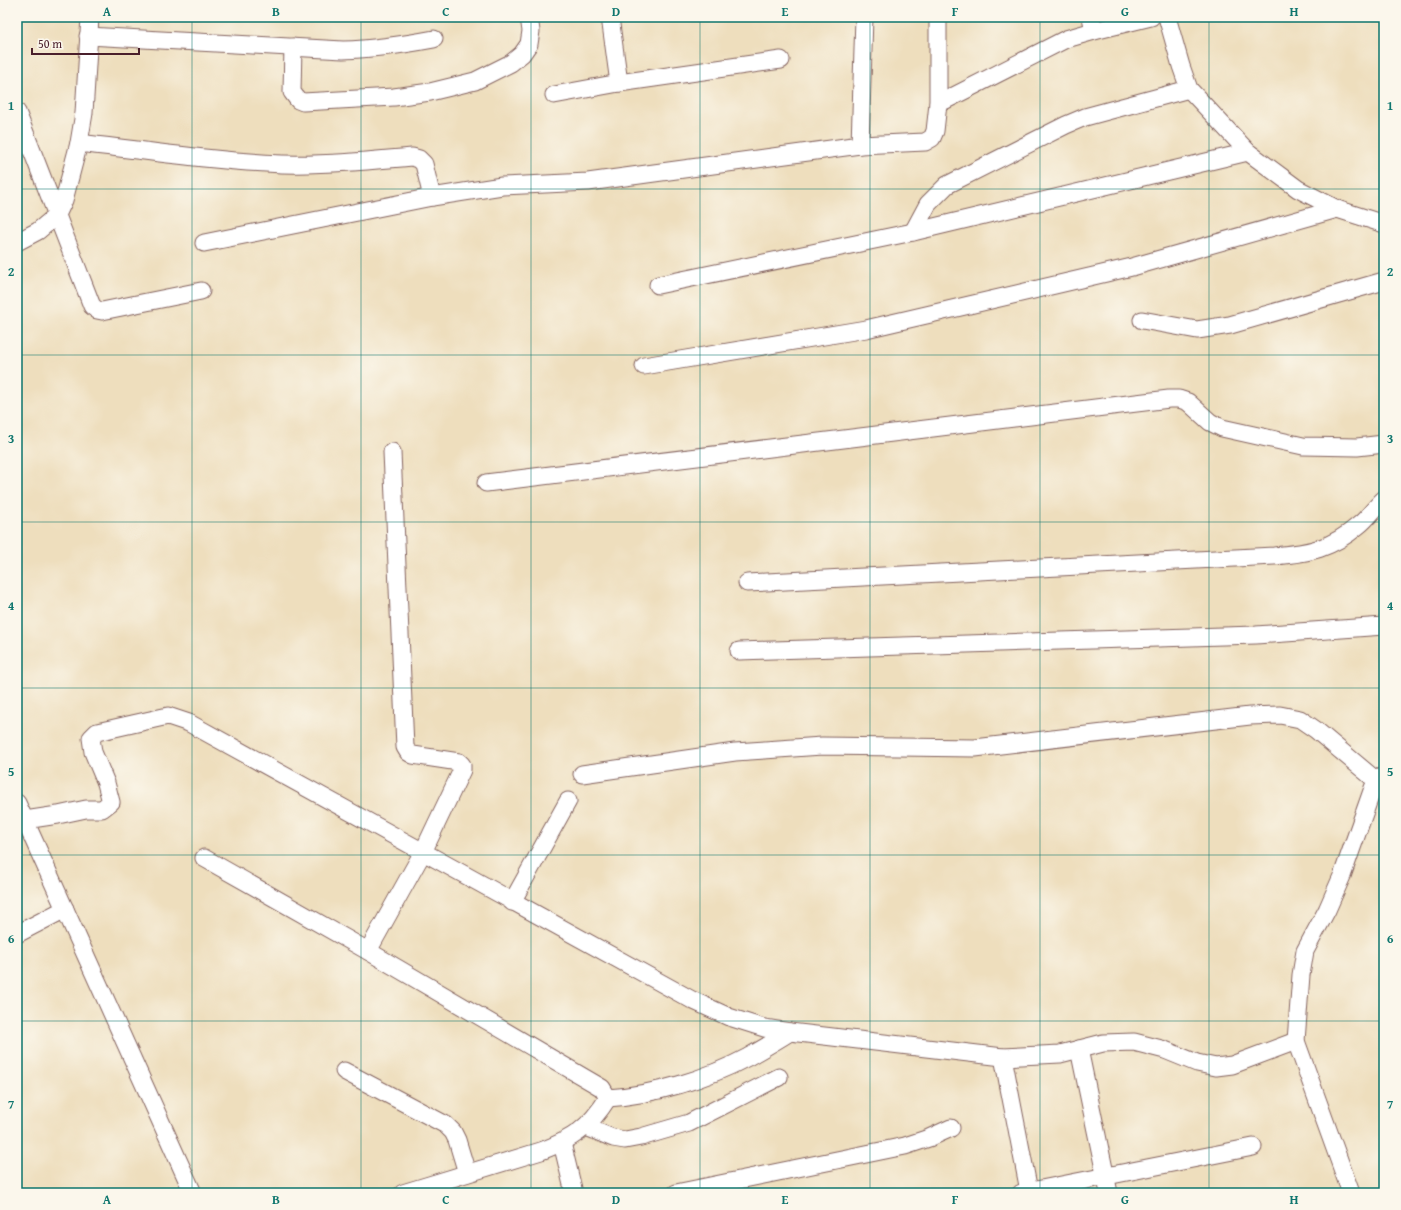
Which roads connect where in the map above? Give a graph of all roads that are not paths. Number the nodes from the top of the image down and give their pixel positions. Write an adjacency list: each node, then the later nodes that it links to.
1 (90, 17): 9 (street)
2 (529, 17): 11 (street)
3 (610, 17): 13 (street)
4 (864, 17): 19 (street)
5 (938, 17): 16 (street)
6 (1151, 17): 8 (street)
7 (1167, 17): 14 (street)
8 (1092, 24): 16 (street)
9 (88, 36): 11 (street); 18 (street)
10 (434, 39): 11 (street)
11 (293, 47)
12 (781, 60): 13 (street)
13 (619, 82): 15 (street)
14 (1189, 89): 20 (street); 25 (street)
15 (554, 95)
16 (938, 104): 19 (street)
17 (17, 112): 23 (street)
18 (79, 143): 21 (street); 23 (street)
19 (860, 145): 21 (street)
20 (1248, 152): 22 (street); 25 (street)
21 (432, 197): 27 (street)
22 (1337, 209): 24 (street); 32 (street)
23 (57, 215): 26 (street); 30 (street)
24 (1384, 224)
25 (913, 232): 29 (street)
26 (17, 242)
27 (204, 243)
28 (1384, 281): 31 (street)
29 (658, 285)
30 (201, 291)
31 (1142, 320)
32 (644, 366)
33 (1384, 444): 35 (street)
34 (392, 452): 45 (street)
35 (486, 483)
36 (1384, 498): 37 (street)
37 (747, 583)
38 (1384, 626): 39 (street)
39 (739, 651)
40 (582, 774): 41 (street)
41 (1381, 778): 52 (street)
42 (568, 801): 47 (street)
43 (17, 803): 44 (street)
44 (24, 820): 45 (street); 48 (street)
45 (423, 852): 47 (street); 50 (street)
46 (204, 858): 50 (street)
47 (512, 902): 51 (street)
48 (65, 909): 49 (street); 65 (street)
49 (17, 934)
50 (368, 951): 57 (street)
51 (790, 1032): 54 (street); 57 (street)
52 (1296, 1041): 53 (street); 70 (street)
53 (1080, 1049): 54 (street); 63 (street)
54 (1003, 1057): 64 (street)
55 (344, 1071): 62 (street)
56 (779, 1077): 58 (street)
57 (608, 1098): 58 (street)
58 (586, 1127): 60 (street)
59 (951, 1128): 68 (street)
60 (562, 1143): 62 (street); 67 (street)
61 (1253, 1147): 63 (street)
62 (466, 1173): 66 (street)
63 (1106, 1176): 64 (street); 69 (street)
64 (1033, 1191)
65 (192, 1193)
66 (403, 1193)
67 (574, 1193)
68 (676, 1193)
69 (1110, 1193)
70 (1351, 1193)

